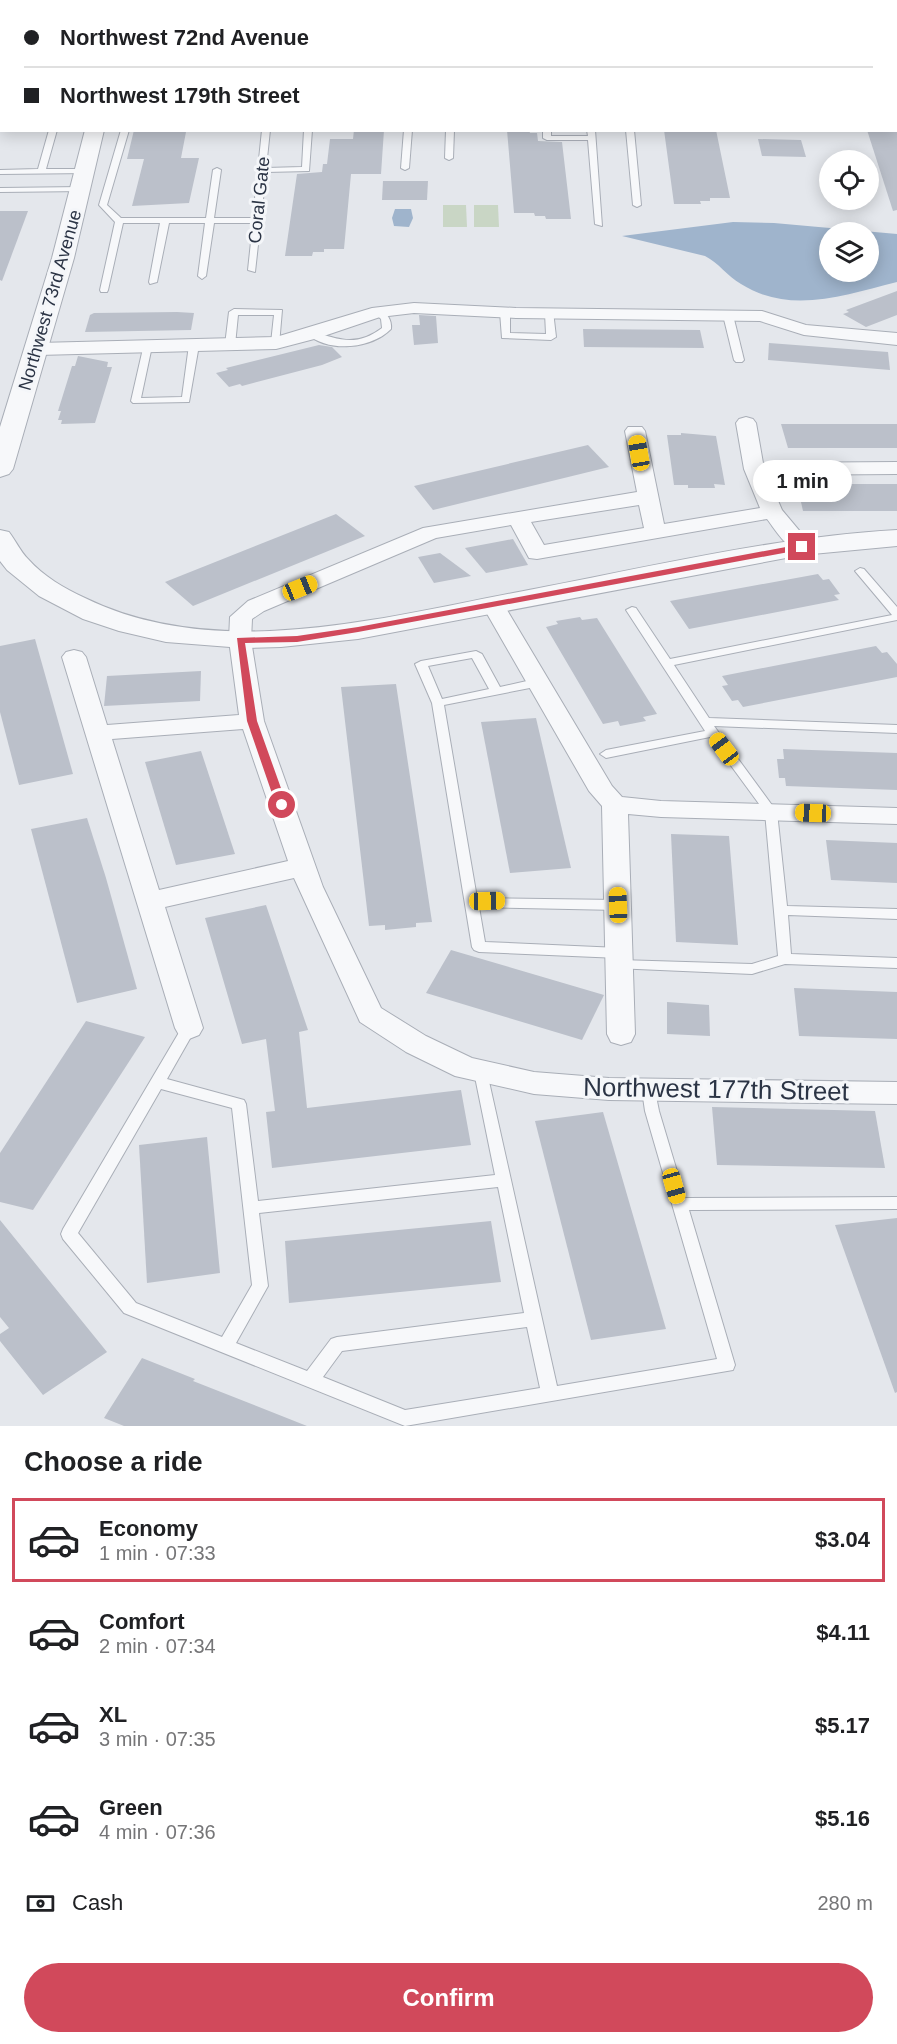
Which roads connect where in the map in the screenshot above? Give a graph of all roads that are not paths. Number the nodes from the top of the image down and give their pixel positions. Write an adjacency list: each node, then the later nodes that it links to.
1 (52, 132): 16 (lane)
2 (95, 132): 17 (street, Northwest 73rd Avenue)
3 (124, 132): 22 (lane)
4 (266, 132): 14 (lane, Coral Gate)
5 (308, 132): 14 (lane)
6 (408, 132): 12 (lane)
7 (450, 132): 11 (lane)
8 (547, 132): 10 (lane)
9 (630, 132): 19 (lane)
10 (591, 134): 24 (lane)
11 (449, 158)
12 (405, 168)
13 (217, 170): 20 (lane)
14 (262, 170): 21 (lane, Coral Gate)
15 (0, 172): 16 (lane)
16 (41, 172): 17 (lane)
17 (84, 180): 18 (lane); 35 (street, Northwest 73rd Avenue)
18 (0, 190)
19 (637, 205)
20 (210, 220): 21 (lane); 23 (lane); 26 (lane)
21 (257, 220): 25 (lane, Coral Gate)
22 (119, 221): 23 (lane); 28 (lane)
23 (165, 221): 27 (lane)
24 (599, 224)
25 (252, 270)
26 (202, 276)
27 (153, 282)
28 (104, 290)
29 (728, 315): 30 (street); 31 (street); 36 (lane)
30 (897, 339)
31 (276, 343): 33 (street); 33 (lane)
32 (194, 345): 33 (street); 34 (street); 34 (lane)
33 (230, 345)
34 (147, 346): 35 (street)
35 (38, 349): 40 (street, Northwest 73rd Avenue)
36 (738, 360)
37 (746, 423): 41 (street)
38 (635, 431): 42 (street)
39 (897, 468): 41 (street)
40 (0, 469)
41 (754, 469): 43 (street)
42 (646, 497): 44 (street); 45 (street)
43 (772, 512): 45 (street); 48 (street)
44 (518, 518): 45 (street); 53 (street)
45 (655, 532)
46 (0, 538): 53 (street)
47 (897, 538): 48 (street)
48 (802, 547): 50 (street)
49 (860, 571): 52 (lane)
50 (493, 605): 53 (street); 56 (street)
51 (632, 610): 55 (lane)
52 (897, 616): 55 (lane)
53 (240, 640): 59 (street, Northwest 177th Street)
54 (74, 657): 62 (street)
55 (666, 663): 60 (lane)
56 (540, 682): 57 (lane); 64 (street)
57 (496, 691): 58 (lane); 58 (lane)
58 (438, 703): 69 (lane)
59 (252, 721): 62 (street); 67 (street, Northwest 177th Street)
60 (709, 728): 61 (lane); 63 (lane); 65 (lane)
61 (897, 729)
62 (97, 733): 68 (street)
63 (606, 754)
64 (615, 804): 65 (street); 70 (street)
65 (771, 812): 66 (street); 71 (lane)
66 (897, 816)
67 (303, 867): 68 (street); 78 (street, Northwest 177th Street)
68 (149, 901): 76 (street)
69 (471, 902): 70 (lane); 74 (lane)
70 (618, 905): 74 (street)
71 (780, 910): 72 (lane); 73 (lane)
72 (897, 914)
73 (785, 958): 74 (lane); 75 (lane)
74 (619, 959): 77 (street)
75 (897, 963)
76 (189, 1028): 79 (lane)
77 (621, 1034)
78 (482, 1072): 80 (street, Northwest 177th Street); 82 (lane)
79 (157, 1082): 85 (lane); 87 (lane)
80 (649, 1090): 81 (street, Northwest 177th Street); 84 (lane)
81 (897, 1093)
82 (504, 1180): 85 (lane); 86 (lane)
83 (897, 1203): 84 (lane)
84 (680, 1204): 89 (lane)
85 (251, 1208): 87 (lane)
86 (534, 1319): 88 (lane); 89 (lane)
87 (226, 1346): 88 (lane)
88 (311, 1380): 89 (lane)
89 (550, 1394)

